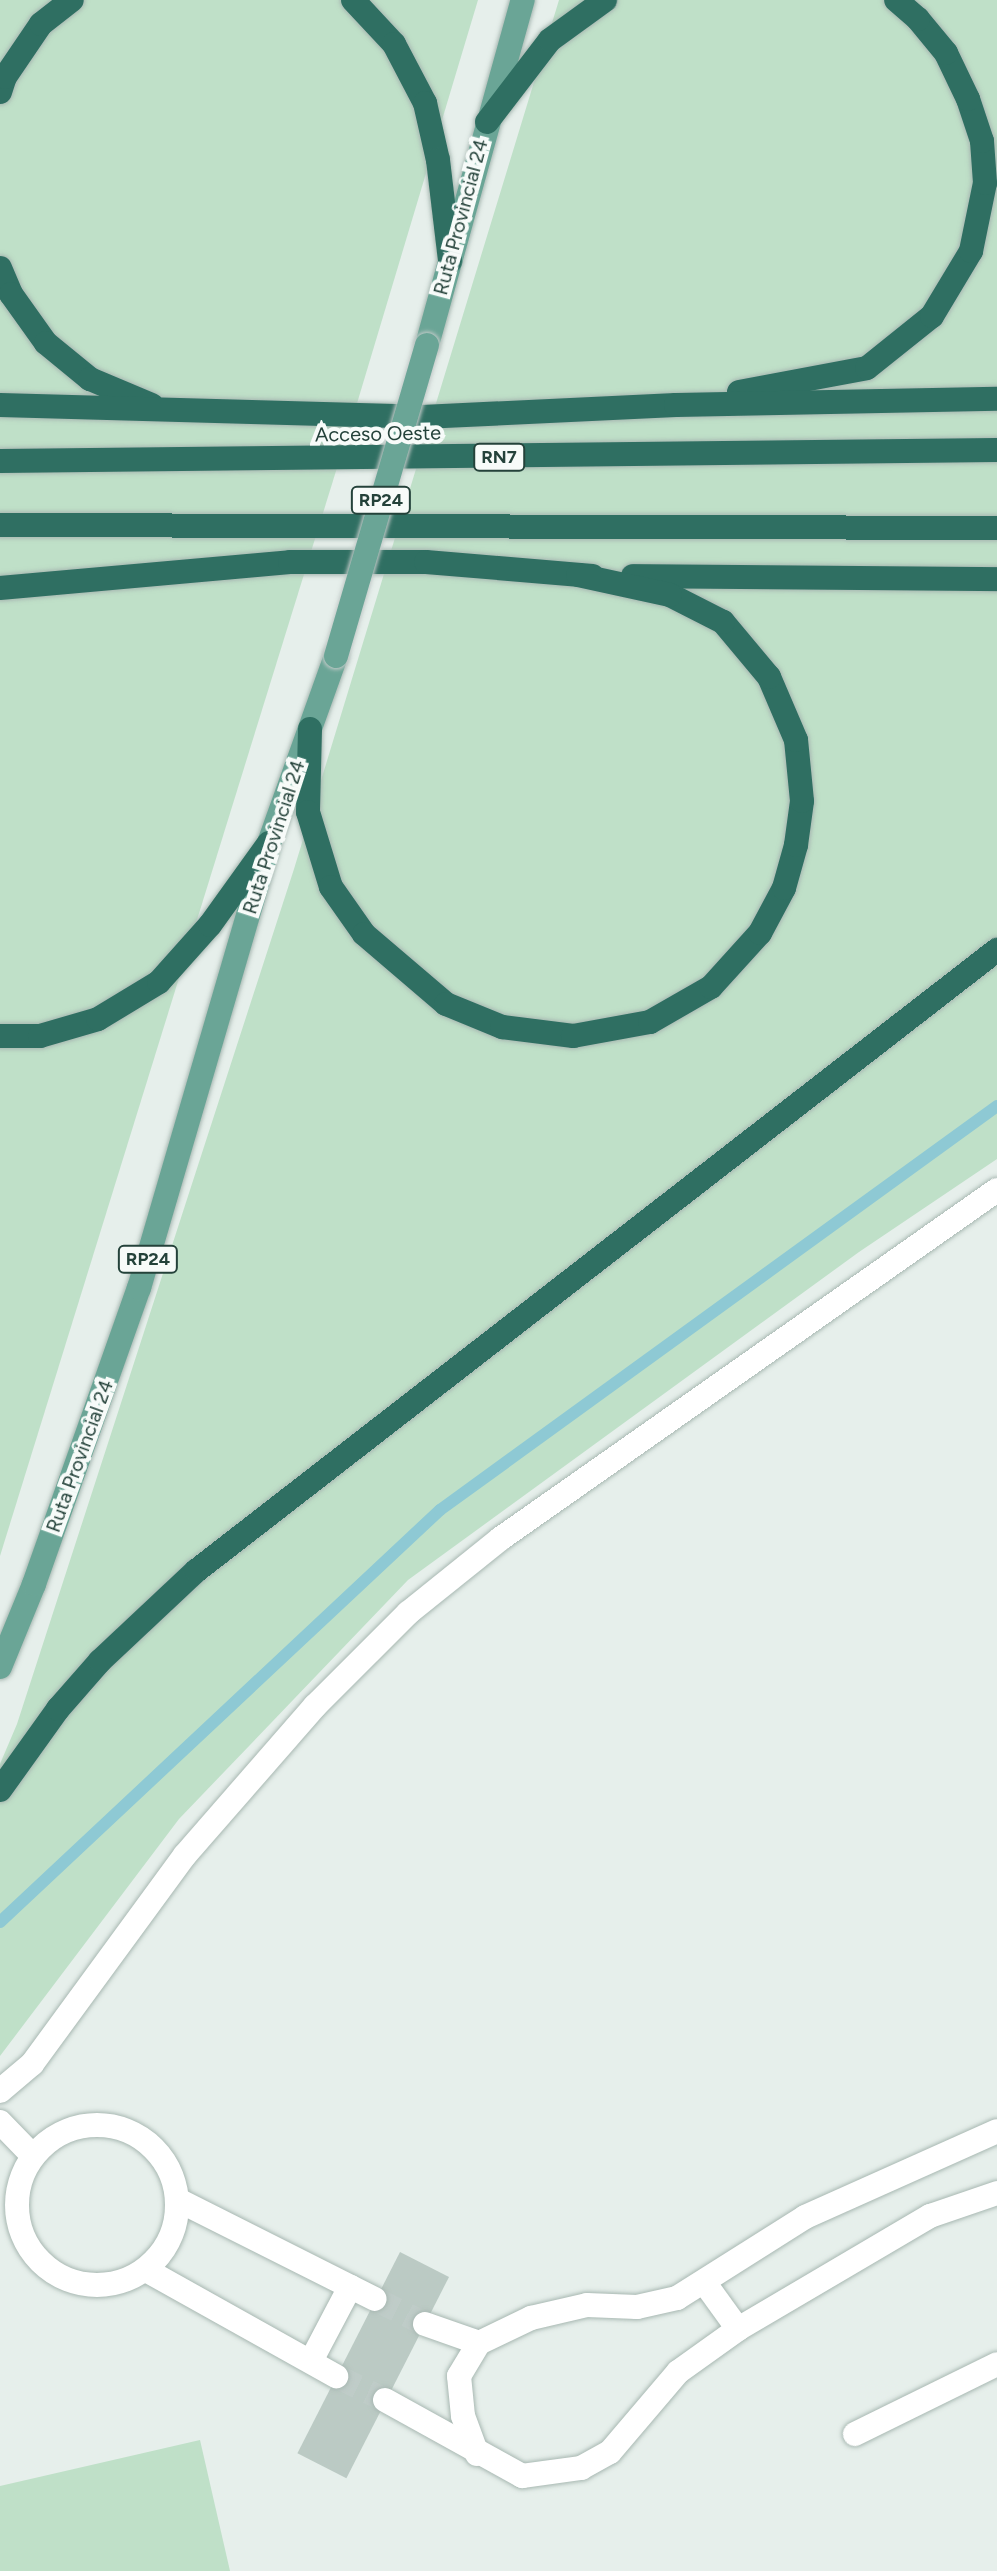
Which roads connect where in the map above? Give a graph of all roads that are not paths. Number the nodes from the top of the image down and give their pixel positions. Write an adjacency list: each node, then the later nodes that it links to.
1 (72, 0): 6 (highway)
2 (353, 0): 8 (highway)
3 (523, 0): 7 (main road, Ruta Provincial 24 / RP24)
4 (605, 0): 7 (highway)
5 (896, 0): 12 (highway)
6 (0, 92)
7 (487, 122): 8 (main road, Ruta Provincial 24 / RP24)
8 (450, 261): 21 (main road, Ruta Provincial 24 / RP24, bridge)
9 (0, 268): 13 (highway)
10 (997, 399): 12 (highway)
11 (0, 405): 13 (highway)
12 (676, 405): 13 (highway)
13 (169, 411)
14 (997, 450): 15 (highway, Acceso Oeste / RN7)
15 (0, 461)
16 (0, 525): 17 (highway)
17 (997, 528)
18 (578, 575): 19 (highway); 20 (highway); 21 (highway)
19 (997, 579)
20 (0, 588)
21 (310, 729): 22 (main road, Ruta Provincial 24 / RP24)
22 (269, 843): 24 (highway); 26 (main road, Ruta Provincial 24 / RP24)
23 (997, 950): 27 (highway)
24 (0, 1036)
25 (997, 1190): 28 (street)
26 (0, 1667)
27 (0, 1790)
28 (0, 2091)
29 (0, 2122): 31 (street)
30 (997, 2131): 35 (street)
31 (33, 2156): 33 (street); 34 (street)
32 (997, 2193): 39 (street)
33 (178, 2200): 34 (street); 36 (street)
34 (146, 2270): 41 (street)
35 (704, 2282): 39 (street); 40 (street)
36 (350, 2287): 37 (street); 41 (street)
37 (375, 2299)
38 (425, 2324): 40 (street)
39 (738, 2329): 46 (street)
40 (479, 2343): 46 (street)
41 (311, 2361): 43 (street)
42 (997, 2364): 45 (street)
43 (336, 2376)
44 (385, 2400): 46 (street)
45 (855, 2434)
46 (477, 2454)

